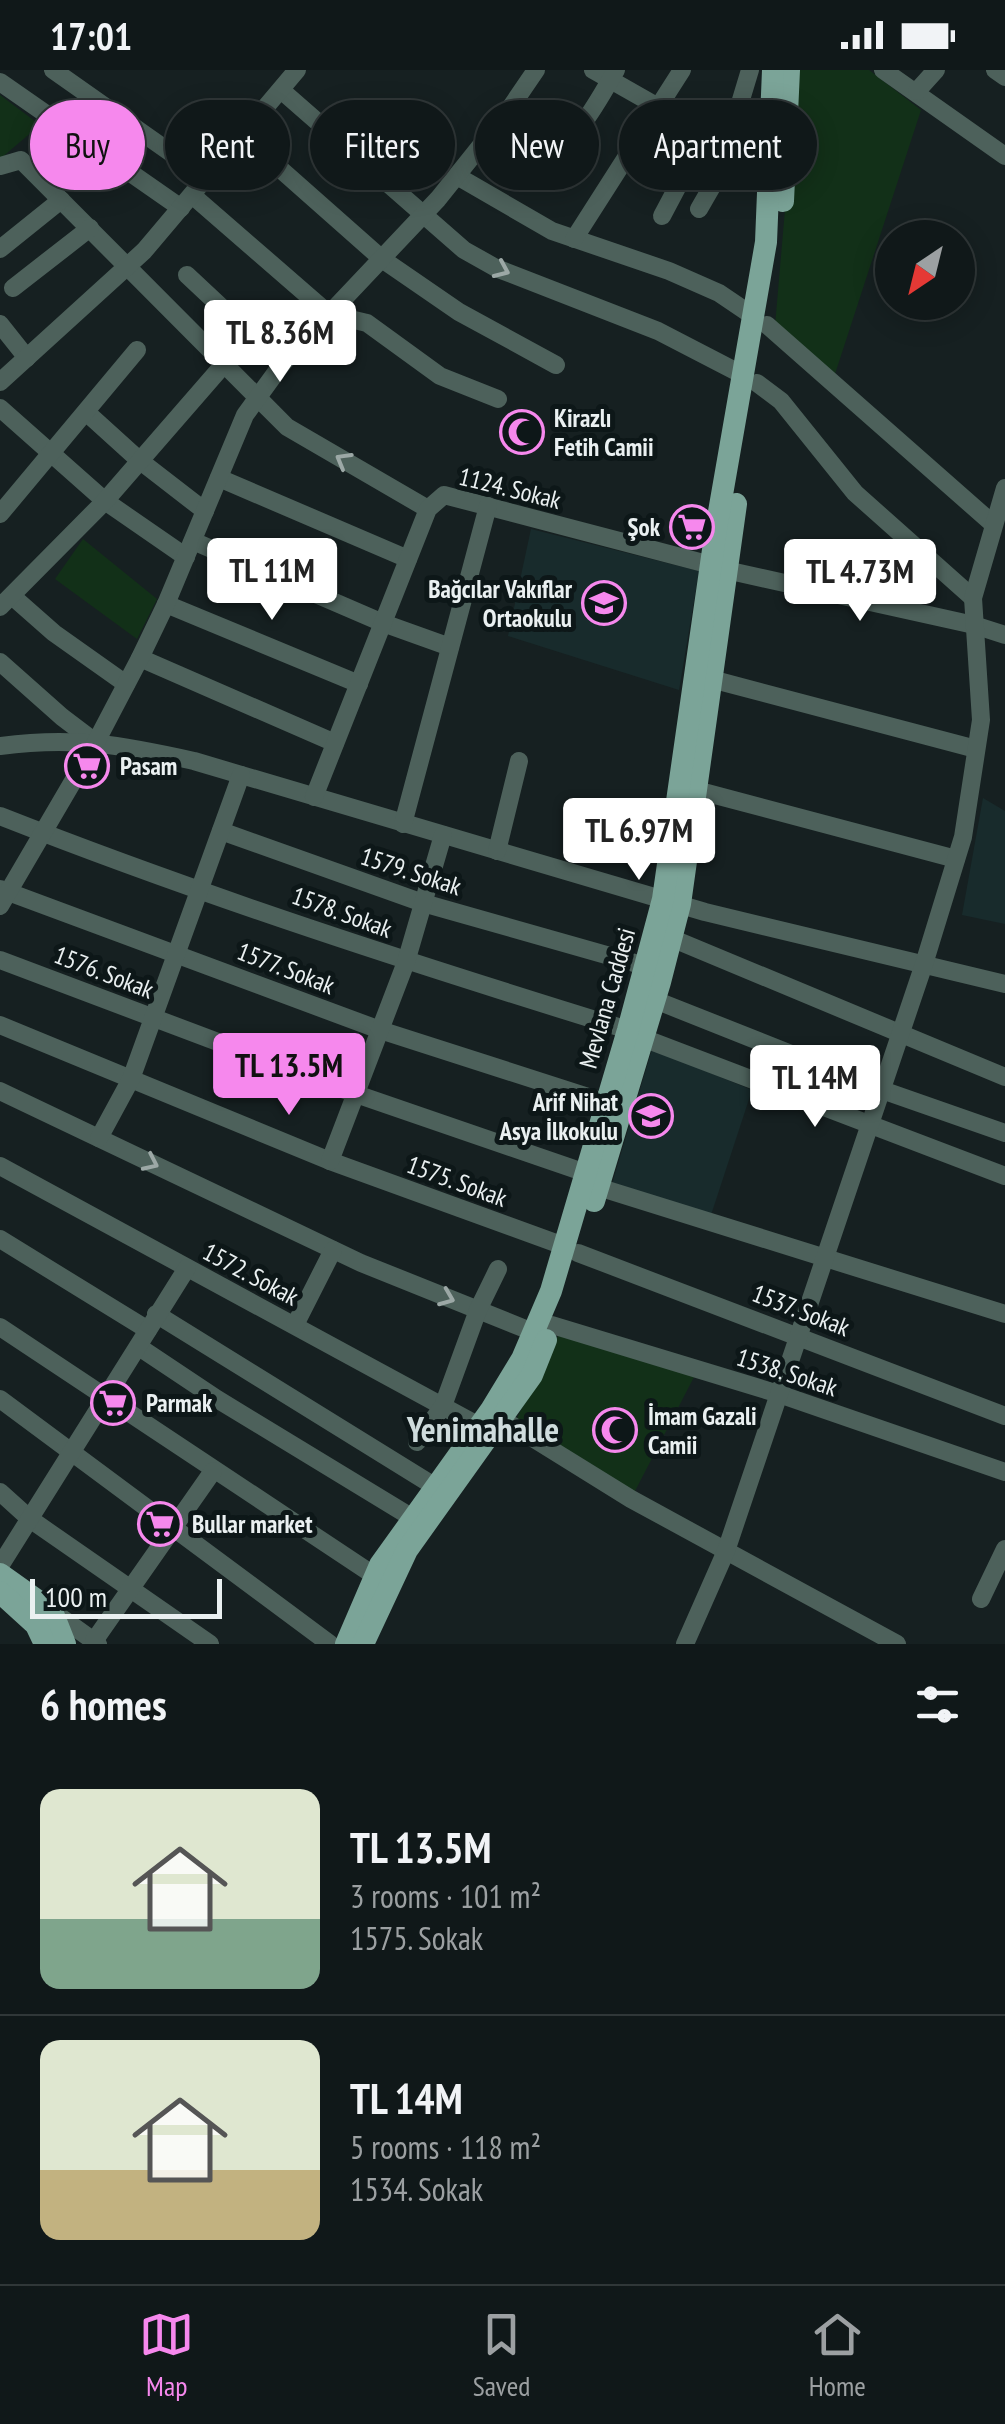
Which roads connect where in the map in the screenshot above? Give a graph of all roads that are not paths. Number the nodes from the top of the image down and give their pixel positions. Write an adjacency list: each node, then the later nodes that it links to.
1 (54, 70): 23 (street)
2 (297, 70): 15 (street)
3 (536, 70): 18 (street)
4 (593, 70): 12 (street)
5 (682, 70): 21 (street)
6 (750, 70): 22 (street)
7 (772, 70): 46 (main road, Mevlana Caddesi)
8 (789, 70): 46 (main road, Mevlana Caddesi)
9 (883, 70): 16 (street)
10 (936, 70): 16 (street)
11 (995, 70): 13 (street)
12 (613, 75): 19 (street); 20 (street)
13 (1005, 77)
14 (0, 82): 34 (street)
15 (281, 90): 17 (street); 36 (street)
16 (917, 92): 25 (street)
17 (273, 100)
18 (514, 100)
19 (595, 100)
20 (649, 100)
21 (665, 100)
22 (741, 100)
23 (165, 149)
24 (475, 153): 28 (street)
25 (1005, 156)
26 (0, 166): 33 (street)
27 (619, 170): 39 (street)
28 (457, 176): 36 (street); 39 (street)
29 (290, 178): 41 (street)
30 (196, 190): 34 (street)
31 (676, 190): 37 (street)
32 (710, 190): 35 (street)
33 (62, 200): 38 (street); 40 (street)
34 (186, 202): 42 (street); 45 (street)
35 (699, 209)
36 (423, 215): 41 (street); 53 (street, one-way to 53)
37 (662, 216)
38 (90, 228): 42 (street); 44 (street)
39 (574, 239): 46 (street)
40 (0, 249)
41 (382, 259): 45 (street); 52 (street)
42 (129, 266): 49 (street); 50 (street)
43 (187, 275): 51 (street)
44 (13, 288)
45 (330, 314): 51 (street); 56 (street)
46 (760, 321): 53 (main road, Mevlana Caddesi); 68 (street)
47 (0, 324): 49 (street)
48 (137, 350): 58 (street)
49 (27, 358): 54 (street)
50 (225, 363): 55 (street); 60 (street)
51 (282, 364): 55 (street)
52 (556, 366)
53 (750, 379): 71 (main road, Mevlana Caddesi); 72 (street)
54 (0, 382)
55 (258, 396): 61 (street); 66 (street, one-way to 55)
56 (498, 399)
57 (0, 408): 59 (street)
58 (86, 412): 59 (street); 60 (street)
59 (53, 452): 63 (street); 65 (street)
60 (139, 460): 63 (street); 67 (street)
61 (219, 478): 67 (street); 70 (street)
62 (1005, 488): 68 (street)
63 (105, 501): 69 (street); 73 (street)
64 (488, 506): 66 (street, 1124. Sokak); 71 (street, 1124. Sokak); 78 (street)
65 (2, 508)
66 (428, 509): 70 (street, 1124. Sokak)
67 (206, 511): 69 (street)
68 (993, 524): 72 (street)
69 (189, 549): 74 (street); 75 (street)
70 (408, 559): 75 (street, 1124. Sokak)
71 (718, 568): 76 (street, 1124. Sokak); 81 (main road, Mevlana Caddesi); 101 (main road, Mevlana Caddesi)
72 (972, 598): 76 (street)
73 (6, 602): 82 (street)
74 (166, 604): 79 (street); 83 (street)
75 (383, 623): 78 (street); 83 (street, 1124. Sokak)
76 (974, 625): 77 (street, 1124. Sokak); 87 (street)
77 (1005, 635)
78 (450, 647): 93 (street)
79 (140, 658): 82 (street); 85 (street)
80 (0, 662): 84 (street)
81 (711, 679): 87 (street); 90 (main road, Mevlana Caddesi)
82 (126, 684): 84 (street)
83 (358, 684): 85 (street, 1124. Sokak)
84 (96, 742): 86 (street); 89 (street); 95 (street)
85 (335, 743): 91 (street, 1124. Sokak)
86 (1, 745)
87 (976, 749): 98 (street)
88 (518, 761): 97 (street)
89 (241, 775): 91 (street); 94 (street)
90 (696, 790): 98 (street); 101 (main road, Mevlana Caddesi)
91 (314, 797): 93 (street)
92 (0, 816): 95 (street, 1578. Sokak)
93 (402, 824): 96 (street)
94 (221, 831): 99 (street); 102 (street, 1579. Sokak)
95 (43, 833): 99 (street, 1578. Sokak); 100 (street)
96 (444, 835): 97 (street); 102 (street)
97 (498, 851): 101 (street)
98 (956, 858): 107 (street)
99 (200, 888): 104 (street); 106 (street, 1578. Sokak)
100 (3, 895): 104 (street, 1577. Sokak)
101 (671, 902): 103 (main road, Mevlana Caddesi); 107 (street); 108 (main road, Mevlana Caddesi)
102 (424, 903): 106 (street); 108 (street, 1579. Sokak)
103 (672, 938): 110 (main road, Mevlana Caddesi); 114 (street)
104 (176, 954): 111 (street); 113 (street, 1577. Sokak)
105 (0, 960): 111 (street, 1576. Sokak)
106 (406, 962): 113 (street); 115 (street, 1578. Sokak)
107 (924, 964): 109 (street); 114 (street)
108 (645, 966): 115 (main road, Mevlana Caddesi)
109 (1005, 984)
110 (655, 1000): 115 (main road, Mevlana Caddesi); 118 (street)
111 (153, 1018): 117 (street); 120 (street, 1576. Sokak)
112 (0, 1026): 117 (street, 1575. Sokak)
113 (380, 1030): 120 (street); 121 (street, 1577. Sokak)
114 (901, 1033): 116 (street); 118 (street)
115 (636, 1034): 121 (main road, Mevlana Caddesi); 122 (street, 1578. Sokak); 128 (main road, Mevlana Caddesi)
116 (1005, 1077)
117 (130, 1079): 124 (street); 125 (street, 1575. Sokak)
118 (882, 1090): 122 (street); 123 (street)
119 (0, 1091): 124 (street, 1538. Sokak)
120 (356, 1094): 125 (street); 128 (street, 1576. Sokak)
121 (606, 1103): 128 (main road, Mevlana Caddesi)
122 (870, 1126): 127 (street, 1578. Sokak); 132 (street)
123 (1005, 1133)
124 (99, 1138): 131 (street, 1538. Sokak, one-way to 131)
125 (330, 1161): 130 (street, 1575. Sokak)
126 (0, 1166): 133 (street, 1572. Sokak)
127 (1005, 1176)
128 (592, 1180): 130 (main road, Mevlana Caddesi); 132 (street, 1576. Sokak)
129 (0, 1239): 137 (street)
130 (571, 1249): 140 (main road, Mevlana Caddesi); 141 (street, 1537. Sokak)
131 (333, 1250): 135 (street, 1538. Sokak, one-way to 135); 138 (street)
132 (825, 1257): 136 (street, 1576. Sokak); 141 (street)
133 (186, 1268): 137 (street); 138 (street, 1572. Sokak)
134 (498, 1269): 135 (street)
135 (478, 1310): 140 (street, 1538. Sokak); 146 (street)
136 (1005, 1314)
137 (152, 1322): 142 (street); 154 (street)
138 (294, 1325): 146 (street, 1572. Sokak)
139 (0, 1327): 144 (street)
140 (543, 1328): 143 (street, 1538. Sokak); 148 (main road, Mevlana Caddesi); 149 (main road, Mevlana Caddesi)
141 (799, 1336): 143 (street); 147 (street, 1537. Sokak)
142 (139, 1348): 144 (street); 156 (street)
143 (779, 1394): 152 (street, 1538. Sokak); 160 (street)
144 (105, 1398): 151 (street); 153 (street)
145 (0, 1400): 151 (street)
146 (443, 1406): 149 (street, 1572. Sokak); 150 (street)
147 (1005, 1416)
148 (502, 1419): 160 (street); 174 (main road, Mevlana Caddesi)
149 (478, 1426): 154 (main road, Mevlana Caddesi)
150 (416, 1442)
151 (72, 1454): 157 (street); 158 (street)
152 (1004, 1468)
153 (213, 1471): 158 (street); 163 (street)
154 (434, 1486): 156 (main road, Mevlana Caddesi)
155 (0, 1492): 157 (street)
156 (411, 1517): 163 (main road, Mevlana Caddesi)
157 (30, 1519): 161 (street); 164 (street)
158 (172, 1530): 164 (street); 172 (street)
159 (1005, 1550): 166 (street)
160 (726, 1551): 175 (street); 176 (street)
161 (0, 1566)
162 (0, 1574): 167 (main road)
163 (375, 1576): 173 (main road, Mevlana Caddesi)
164 (132, 1587): 168 (street); 171 (street)
165 (0, 1592): 169 (main road)
166 (981, 1599)
167 (52, 1611): 168 (street); 170 (main road)
168 (96, 1642)
169 (45, 1644)
170 (65, 1644)
171 (210, 1644)
172 (330, 1644)
173 (346, 1644)
174 (363, 1644)
175 (685, 1644)
176 (897, 1644)

